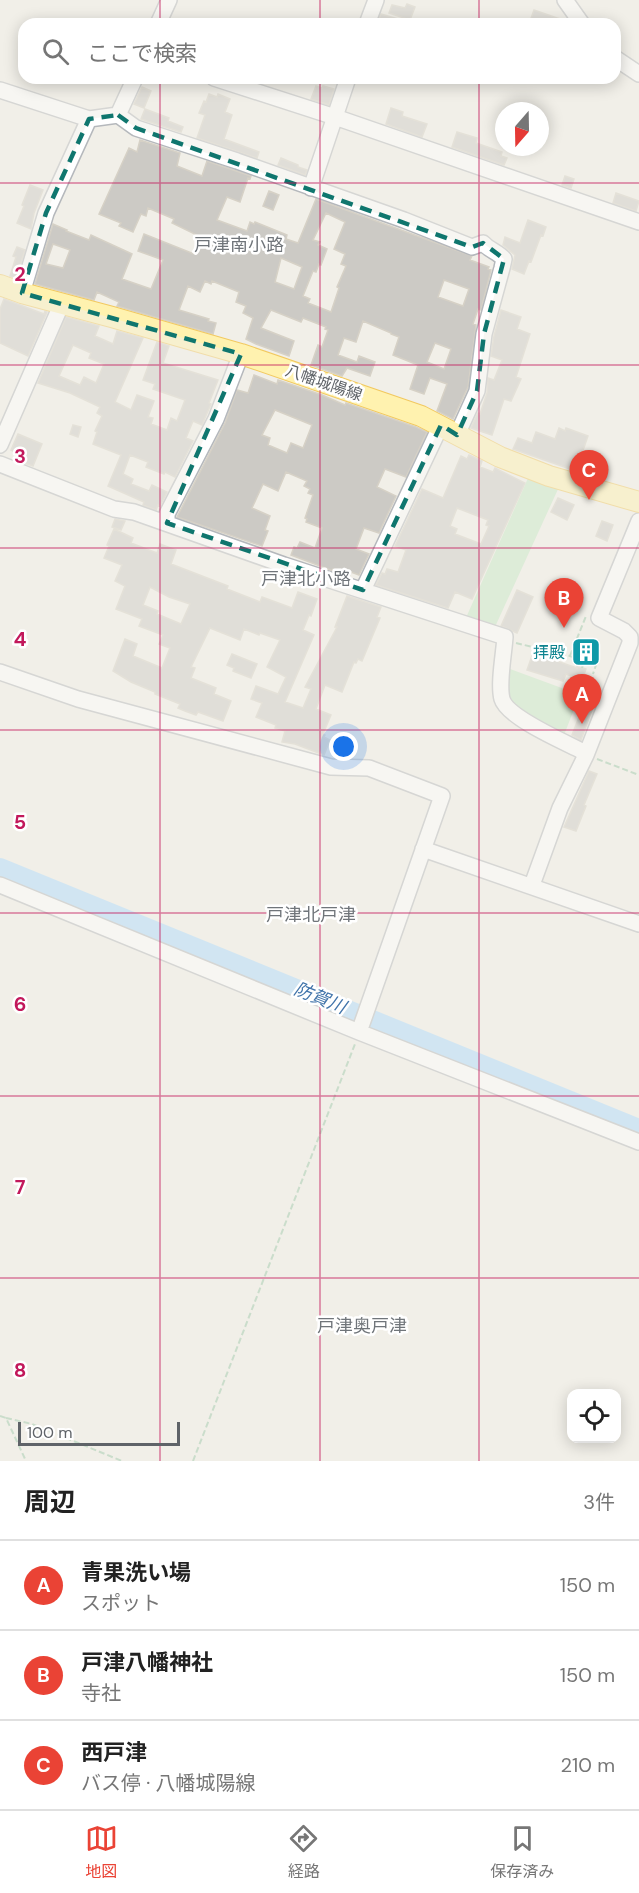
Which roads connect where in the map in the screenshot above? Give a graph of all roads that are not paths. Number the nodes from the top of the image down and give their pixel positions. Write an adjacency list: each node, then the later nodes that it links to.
1 (170, 0): 4 (street)
2 (376, 0): 5 (street)
3 (565, 0): 6 (street)
4 (161, 18)
5 (369, 18)
6 (578, 18)
7 (621, 62): 8 (street)
8 (639, 74)
9 (132, 84): 13 (street)
10 (233, 84): 14 (street)
11 (346, 84): 14 (street)
12 (0, 90): 15 (street)
13 (118, 115): 15 (street); 16 (street)
14 (335, 117): 16 (street); 17 (street)
15 (89, 119): 19 (street)
16 (311, 188): 22 (street)
17 (639, 222)
18 (0, 285): 19 (main road, 八幡城陽線)
19 (22, 293): 20 (main road, 八幡城陽線)
20 (62, 303): 21 (main road, 八幡城陽線); 23 (street)
21 (241, 354): 22 (main road, 八幡城陽線); 27 (street)
22 (449, 430): 25 (main road, 八幡城陽線); 28 (street)
23 (0, 445)
24 (0, 464): 27 (street)
25 (639, 502)
26 (639, 521): 30 (street)
27 (167, 523): 28 (street)
28 (363, 590): 30 (street)
29 (0, 672): 31 (street)
30 (586, 755): 33 (street)
31 (423, 849): 33 (street); 35 (street)
32 (0, 885): 35 (street)
33 (532, 885): 34 (street)
34 (639, 924)
35 (359, 1032): 36 (street)
36 (639, 1142)

